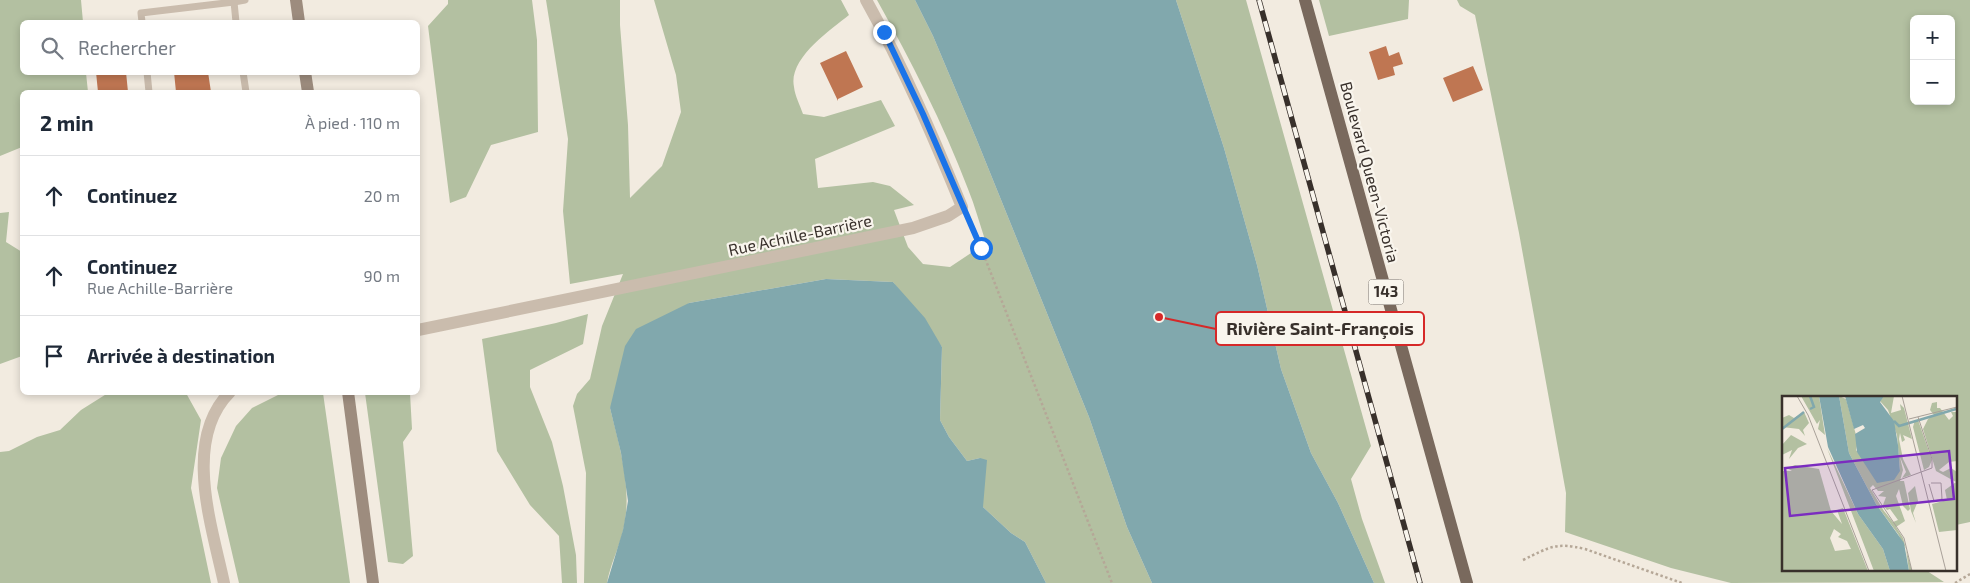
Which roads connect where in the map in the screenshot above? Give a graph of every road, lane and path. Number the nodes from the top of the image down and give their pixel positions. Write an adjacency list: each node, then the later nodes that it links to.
1 (246, 0): 5 (lane)
2 (296, 0): 8 (street)
3 (866, 0): 15 (street)
4 (1305, 0): 24 (main road, Boulevard Queen-Victoria / 143)
5 (234, 2): 6 (lane); 7 (lane)
6 (142, 20)
7 (236, 20)
8 (299, 20)
9 (147, 75): 12 (lane)
10 (243, 75): 13 (lane)
11 (305, 75): 14 (street)
12 (149, 90)
13 (246, 90)
14 (308, 90)
15 (962, 207): 16 (street, Rue Achille-Barrière); 23 (path)
16 (420, 330)
17 (228, 395): 21 (street)
18 (348, 395): 22 (street)
19 (1523, 560): 25 (path)
20 (1970, 574): 26 (path)
21 (224, 583)
22 (373, 583)
23 (1112, 583)
24 (1467, 583)
25 (1682, 583)
26 (1955, 583)

